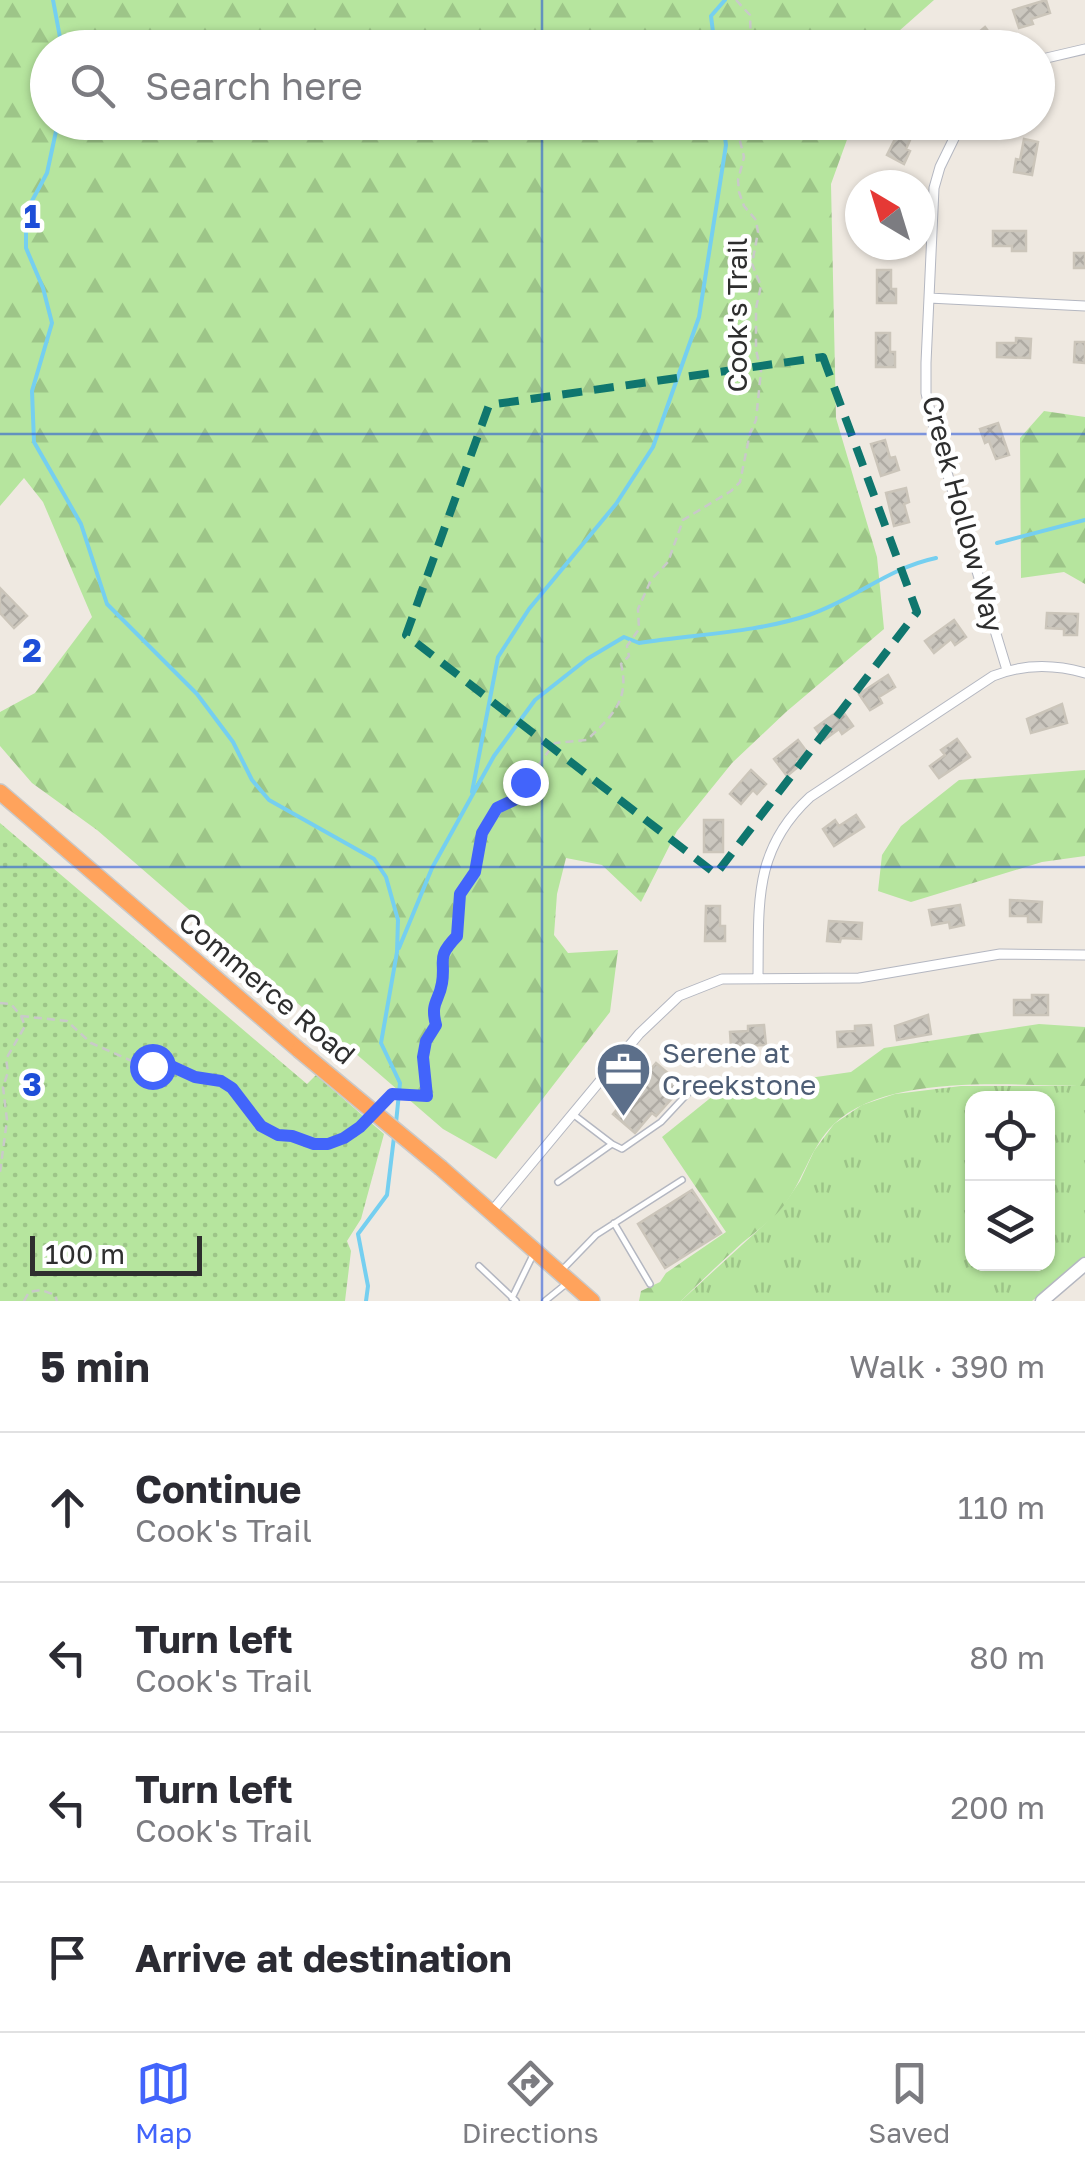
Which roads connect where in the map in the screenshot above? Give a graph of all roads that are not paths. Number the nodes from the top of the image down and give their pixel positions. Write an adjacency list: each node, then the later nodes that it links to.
1 (1085, 49): 2 (street)
2 (1055, 56)
3 (953, 140): 4 (street, Creek Hollow Way)
4 (929, 298): 5 (street); 6 (street, Creek Hollow Way)
5 (1085, 306)
6 (1006, 670): 7 (street); 10 (street)
7 (1085, 673)
8 (0, 792): 16 (highway, Commerce Road, bridge)
9 (1085, 955): 10 (street)
10 (758, 976): 12 (street)
11 (689, 1092): 13 (lane)
12 (572, 1113): 13 (lane); 16 (street)
13 (612, 1144): 15 (lane)
14 (682, 1180): 17 (lane)
15 (558, 1182)
16 (492, 1211): 18 (highway, Commerce Road)
17 (614, 1223): 21 (lane); 22 (lane)
18 (536, 1249): 21 (highway, Commerce Road); 23 (lane)
19 (1085, 1264): 26 (street)
20 (480, 1266): 23 (lane)
21 (566, 1276): 24 (lane); 25 (highway, Commerce Road)
22 (650, 1284)
23 (514, 1299)
24 (545, 1301)
25 (592, 1301)
26 (1042, 1301)

